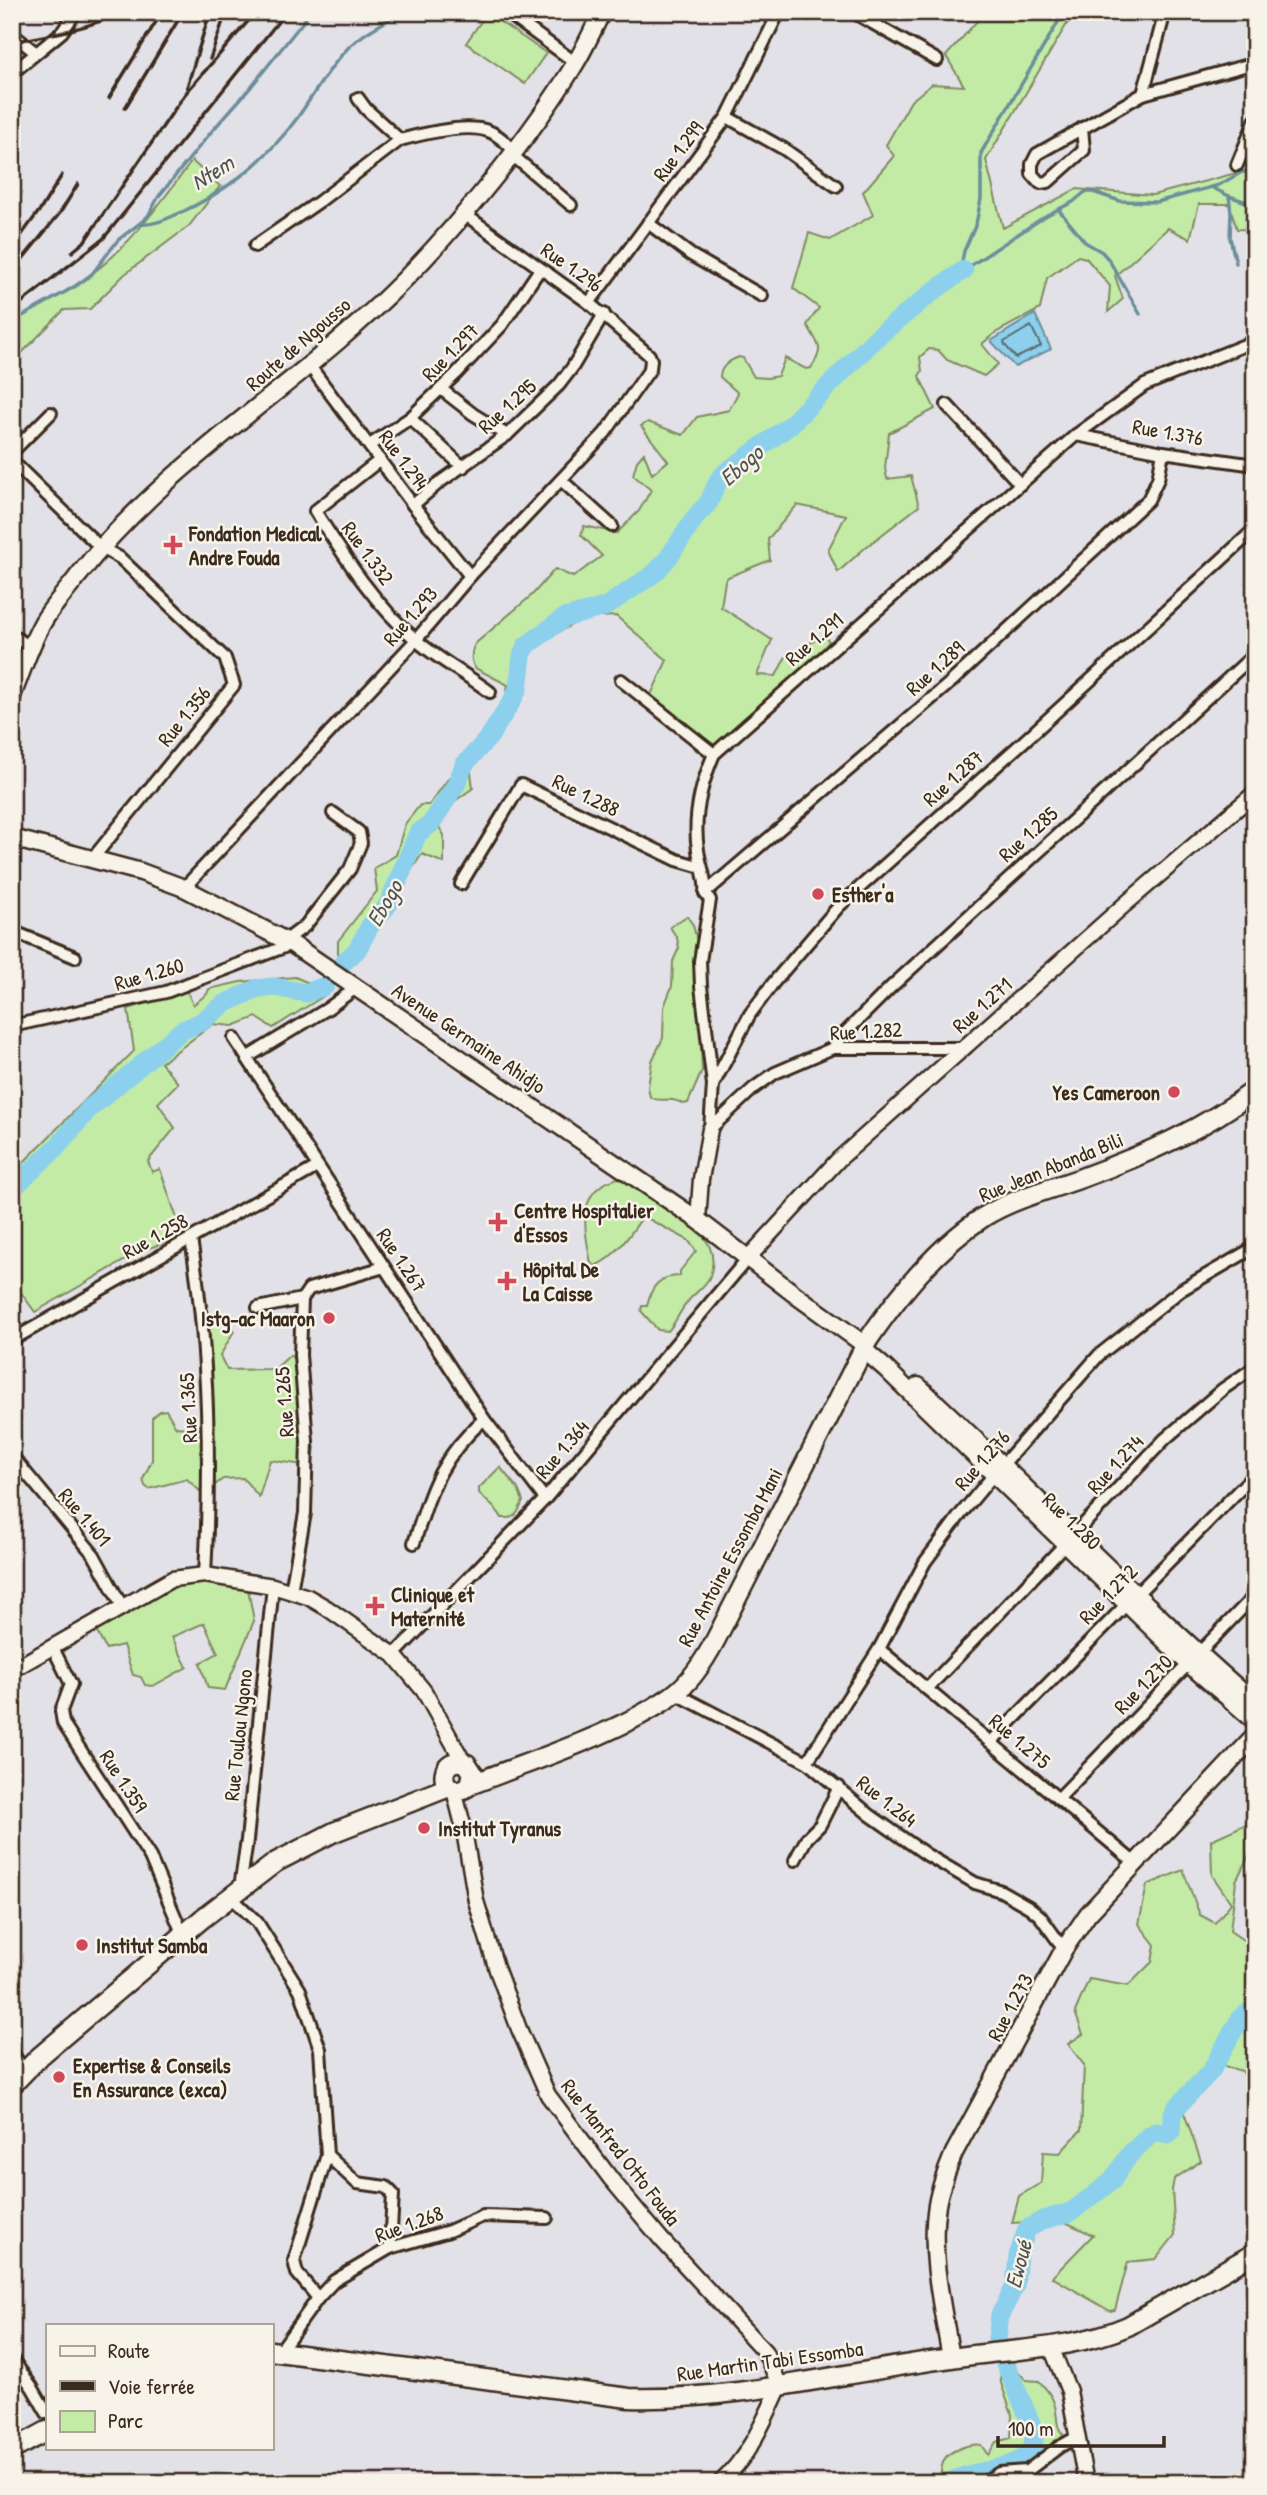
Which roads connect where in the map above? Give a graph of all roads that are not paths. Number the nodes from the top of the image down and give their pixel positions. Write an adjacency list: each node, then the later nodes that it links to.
1 (76, 12): 8 (street)
2 (506, 12): 10 (street)
3 (602, 12): 10 (main road, Route de Ngousso)
4 (779, 12): 15 (street, Rue 1.299)
5 (853, 12): 9 (street)
6 (1166, 12): 13 (street)
7 (12, 34): 8 (street)
8 (35, 52): 12 (street)
9 (937, 60)
10 (576, 63): 19 (main road, Route de Ngousso)
11 (1255, 63): 13 (street)
12 (12, 73)
13 (1143, 94): 17 (street)
14 (358, 98): 18 (street)
15 (727, 117): 21 (street); 24 (street, Rue 1.299)
16 (1255, 121): 20 (street)
17 (1082, 128): 17 (street)
18 (400, 140): 19 (street); 25 (street)
19 (512, 153): 22 (street); 23 (main road, Route de Ngousso)
20 (1237, 165)
21 (836, 186)
22 (571, 205)
23 (464, 213): 26 (street, Rue 1.296); 32 (main road, Route de Ngousso)
24 (648, 223): 27 (street); 28 (street, Rue 1.299)
25 (255, 246)
26 (540, 269): 28 (street, Rue 1.296); 33 (street, Rue 1.297)
27 (762, 296)
28 (589, 303): 29 (street, Rue 1.296)
29 (604, 314): 31 (street, Rue 1.296); 37 (street, Rue 1.295)
30 (1255, 341): 38 (street, Rue 1.291)
31 (652, 360): 46 (street, Rue 1.293)
32 (309, 365): 39 (street, Rue 1.294); 51 (main road, Route de Ngousso)
33 (441, 389): 36 (street, Rue 1.297); 37 (street)
34 (947, 405): 47 (street)
35 (51, 413): 40 (street)
36 (410, 418): 39 (street, Rue 1.297); 45 (street)
37 (508, 435): 45 (street, Rue 1.295)
38 (1076, 435): 41 (street, Rue 1.376); 47 (street, Rue 1.291)
39 (370, 445): 42 (street, Rue 1.294)
40 (12, 452)
41 (1163, 452): 44 (street, Rue 1.376); 68 (street, Rue 1.289)
42 (380, 460): 48 (street, Rue 1.294); 54 (street, Rue 1.332)
43 (12, 461): 51 (street)
44 (1255, 465)
45 (463, 467): 48 (street, Rue 1.295)
46 (561, 480): 49 (street); 52 (street, Rue 1.293)
47 (1020, 484): 60 (street, Rue 1.291)
48 (413, 505): 52 (street, Rue 1.294)
49 (612, 526)
50 (1255, 529): 78 (street, Rue 1.287)
51 (100, 547): 55 (main road, Route de Ngousso); 64 (street, Rue 1.356)
52 (470, 576): 54 (street, Rue 1.293)
53 (12, 635): 55 (street)
54 (416, 640): 58 (street, Rue 1.332); 67 (street, Rue 1.293)
55 (31, 648): 59 (main road, Route de Ngousso)
56 (1255, 654): 75 (street, Rue 1.285)
57 (621, 680): 60 (street)
58 (490, 692)
59 (12, 696)
60 (714, 754): 65 (street, Rue 1.291)
61 (1255, 793): 76 (street, Rue 1.271)
62 (333, 813): 70 (street)
63 (12, 838): 64 (main road, Avenue Germaine Ahidjo)
64 (93, 858): 67 (main road, Avenue Germaine Ahidjo)
65 (701, 867): 66 (street, Rue 1.288); 68 (street, Rue 1.291)
66 (461, 884)
67 (184, 888): 70 (main road, Avenue Germaine Ahidjo)
68 (705, 893): 78 (street, Rue 1.291)
69 (12, 930): 71 (street)
70 (288, 943): 72 (main road, Avenue Germaine Ahidjo); 73 (street, Rue 1.260)
71 (75, 957)
72 (356, 988): 77 (street); 82 (main road, Avenue Germaine Ahidjo)
73 (12, 1026)
74 (234, 1038): 77 (street, Rue 1.267)
75 (833, 1048): 76 (street, Rue 1.282); 80 (street, Rue 1.282)
76 (966, 1048): 85 (street, Rue 1.271)
77 (248, 1058): 81 (street, Rue 1.267)
78 (713, 1086): 80 (street, Rue 1.291)
79 (1255, 1090): 90 (main road, Rue Jean Abanda Bili)
80 (710, 1129): 82 (street)
81 (317, 1167): 83 (street, Rue 1.258); 86 (street, Rue 1.267)
82 (698, 1220): 85 (main road, Avenue Germaine Ahidjo)
83 (191, 1239): 89 (street, Rue 1.258); 99 (street, Rue 1.365)
84 (1255, 1247): 94 (street, Rue 1.276)
85 (748, 1258): 90 (main road, Avenue Germaine Ahidjo); 96 (street, Rue 1.364)
86 (384, 1267): 87 (street); 92 (street, Rue 1.267)
87 (302, 1299): 88 (street); 101 (street, Rue 1.265)
88 (258, 1308)
89 (12, 1340)
90 (865, 1345): 94 (main road, Rue 1.280); 111 (main road, Rue Antoine Essomba Mani)
91 (1255, 1367): 97 (street, Rue 1.274)
92 (484, 1419): 96 (street, Rue 1.267); 98 (street)
93 (12, 1456): 104 (street, Rue 1.401)
94 (998, 1470): 97 (main road, Rue 1.280); 106 (street, Rue 1.276)
95 (1255, 1474): 103 (street, Rue 1.272)
96 (545, 1499): 107 (street, Rue 1.364)
97 (1070, 1540): 103 (main road, Rue 1.280); 110 (street, Rue 1.274)
98 (414, 1543)
99 (205, 1575): 100 (street); 104 (street)
100 (273, 1586): 101 (street); 122 (street, Rue Toulou Ngono)
101 (291, 1591): 107 (street)
102 (1255, 1595): 108 (street, Rue 1.270)
103 (1132, 1598): 108 (main road, Rue 1.280); 115 (street, Rue 1.272)
104 (122, 1606): 105 (street)
105 (53, 1648): 109 (street); 123 (street, Rue 1.359)
106 (879, 1649): 110 (street, Rue 1.275); 116 (street, Rue 1.276)
107 (394, 1655): 117 (street)
108 (1194, 1659): 112 (main road, Rue 1.280); 113 (main road, Rue 1.280); 119 (street, Rue 1.270)
109 (12, 1670)
110 (927, 1689): 115 (street, Rue 1.275)
111 (675, 1693): 116 (street, Rue 1.264); 117 (main road, Rue Antoine Essomba Mani)
112 (1255, 1703)
113 (1255, 1721)
114 (1255, 1736): 121 (main road, Rue 1.273)
115 (991, 1742): 119 (street, Rue 1.275)
116 (807, 1762): 118 (street, Rue 1.264)
117 (456, 1776): 122 (main road); 136 (street, Rue Manfred Otto Fouda)
118 (839, 1787): 120 (street); 124 (street, Rue 1.264)
119 (1058, 1799): 121 (street, Rue 1.275)
120 (795, 1860)
121 (1135, 1863): 124 (main road, Rue 1.273)
122 (235, 1892): 123 (main road); 127 (street)
123 (183, 1936): 126 (main road)
124 (1064, 1950): 134 (main road, Rue 1.273)
125 (12, 2052): 126 (street)
126 (18, 2078)
127 (327, 2155): 129 (street); 131 (street)
128 (547, 2218): 129 (street, Rue 1.268)
129 (390, 2248): 131 (street, Rue 1.268)
130 (1255, 2253): 132 (main road, Rue Martin Tabi Essomba)
131 (318, 2298): 133 (street, Rue 1.268)
132 (1051, 2347): 134 (main road, Rue Martin Tabi Essomba); 139 (street)
133 (276, 2351): 136 (main road, Rue Martin Tabi Essomba)
134 (951, 2358): 136 (main road, Rue Martin Tabi Essomba)
135 (12, 2359): 137 (street)
136 (780, 2386): 141 (street)
137 (46, 2411)
138 (46, 2432): 140 (main road)
139 (1077, 2437): 142 (street); 143 (street)
140 (12, 2450)
141 (720, 2483)
142 (983, 2483)
143 (1086, 2483)

